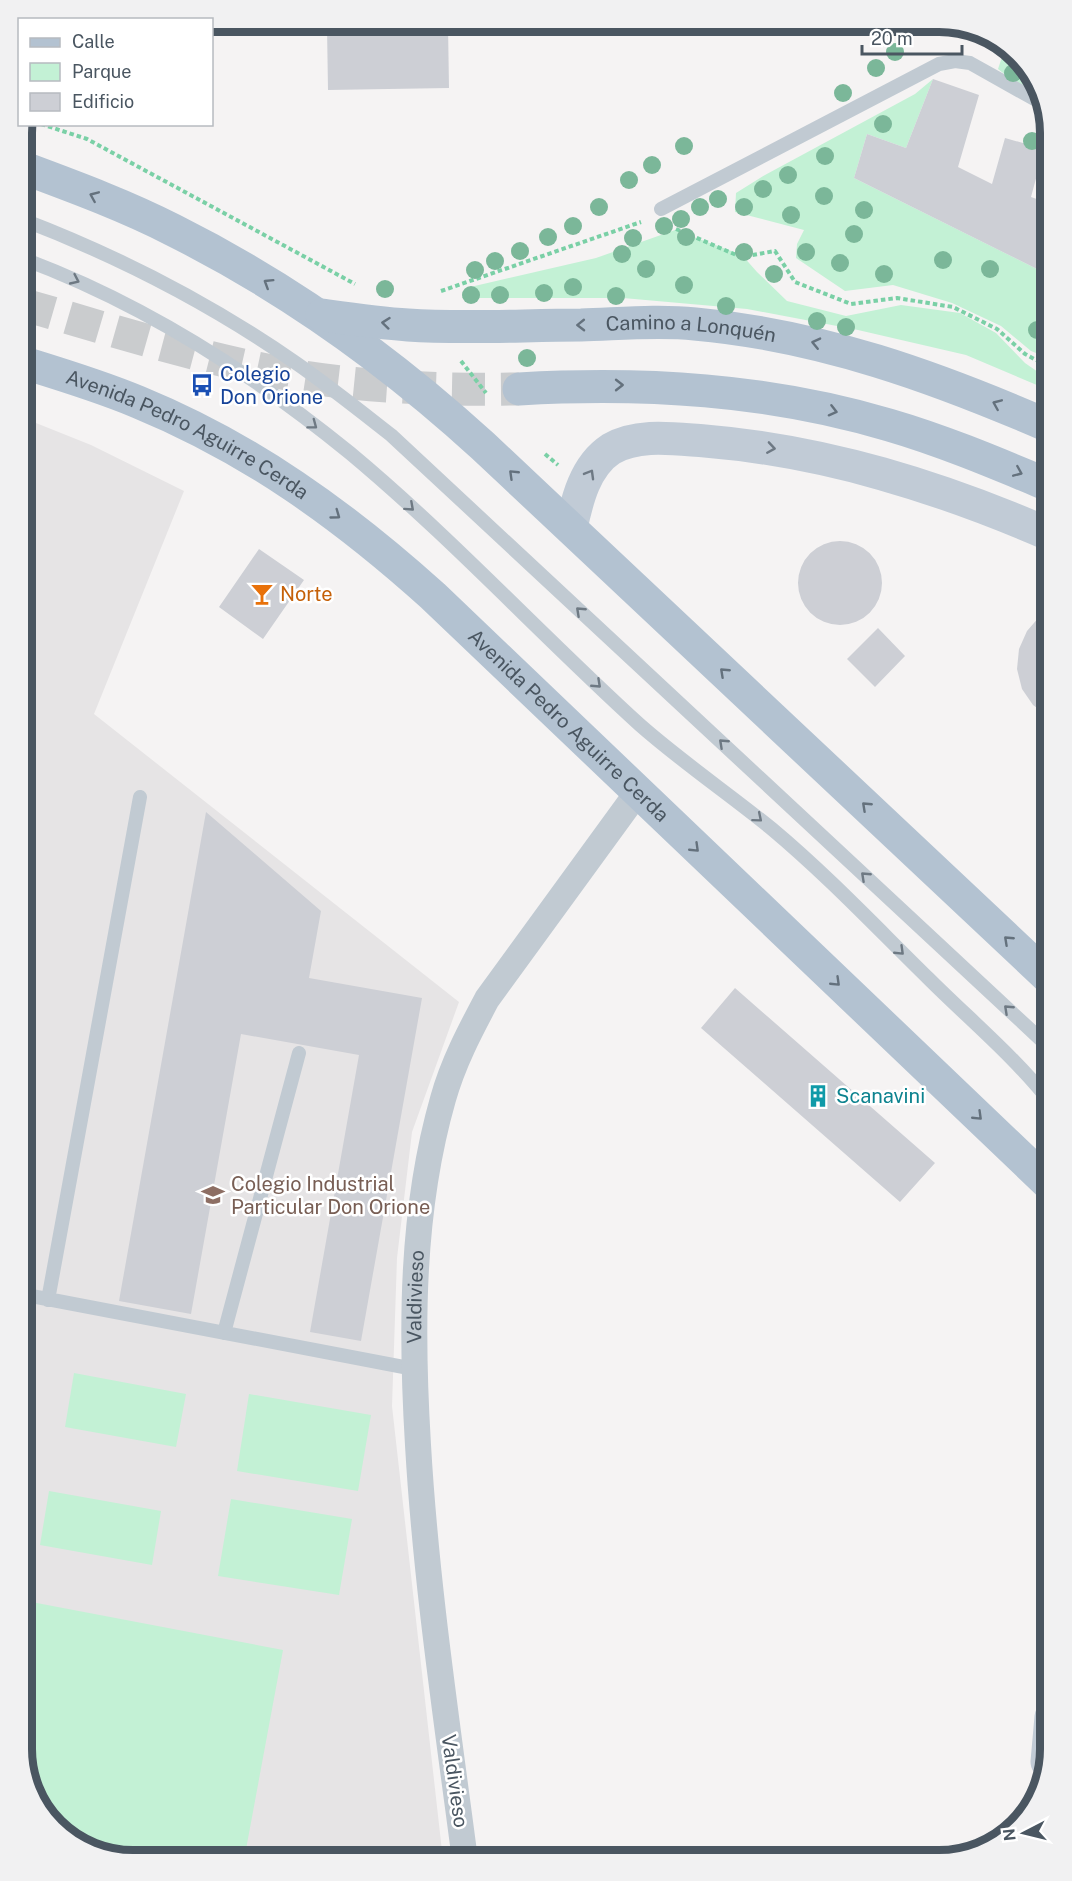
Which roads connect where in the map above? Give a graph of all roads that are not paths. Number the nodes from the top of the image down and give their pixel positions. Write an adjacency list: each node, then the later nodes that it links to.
1 (1035, 99): 3 (lane)
2 (32, 171): 6 (main road, one-way to 2)
3 (661, 209)
4 (32, 224): 16 (lane, one-way to 4)
5 (32, 262): 18 (lane, one-way to 18)
6 (318, 315): 9 (main road, Camino a Lonquén, one-way to 6); 11 (main road, one-way to 6)
7 (32, 366): 13 (main road, Avenida Pedro Aguirre Cerda, one-way to 13)
8 (519, 389): 10 (main road, one-way to 10)
9 (1040, 422)
10 (1040, 481)
11 (571, 528): 12 (main road, one-way to 12); 15 (main road, one-way to 11)
12 (1040, 531)
13 (637, 793): 19 (main road, Avenida Pedro Aguirre Cerda, one-way to 19); 23 (street, Valdivieso)
14 (140, 797): 21 (lane)
15 (1040, 970)
16 (1040, 1039)
17 (299, 1053): 22 (lane)
18 (1040, 1091)
19 (1040, 1176)
20 (32, 1296): 21 (lane)
21 (48, 1300): 22 (lane)
22 (224, 1333): 23 (lane)
23 (414, 1369): 24 (street, Valdivieso)
24 (464, 1849)

